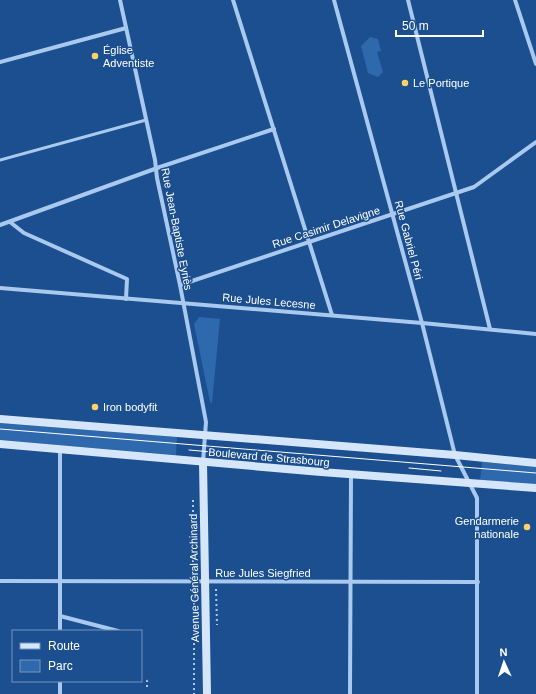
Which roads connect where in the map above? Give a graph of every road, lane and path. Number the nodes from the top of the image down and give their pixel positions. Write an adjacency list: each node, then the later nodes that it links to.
1 (120, 0): 6 (street, Rue Jean-Baptiste Eyriès)
2 (233, 0): 10 (street)
3 (334, 0): 15 (street, Rue Gabriel Péri)
4 (408, 0): 14 (street)
5 (515, 0): 8 (street)
6 (126, 28): 7 (street); 9 (street, Rue Jean-Baptiste Eyriès)
7 (0, 62)
8 (536, 64)
9 (146, 120): 12 (lane); 13 (street, Rue Jean-Baptiste Eyriès)
10 (274, 129): 13 (street); 18 (street)
11 (536, 142): 14 (street, Rue Casimir Delavigne)
12 (0, 160)
13 (156, 169): 16 (street); 19 (street, Rue Jean-Baptiste Eyriès)
14 (457, 193): 15 (street, Rue Casimir Delavigne); 25 (street)
15 (392, 214): 18 (street, Rue Casimir Delavigne); 24 (street, Rue Gabriel Péri)
16 (10, 222): 17 (street); 21 (street)
17 (0, 225)
18 (309, 242): 19 (street, Rue Casimir Delavigne); 23 (street)
19 (180, 285): 22 (street, Rue Jean-Baptiste Eyriès)
20 (0, 288): 21 (street, Rue Jules Lecesne)
21 (126, 299): 22 (street, Rue Jules Lecesne)
22 (183, 304): 23 (street, Rue Jules Lecesne); 28 (street, Rue Jean-Baptiste Eyriès)
23 (332, 316): 24 (street, Rue Jules Lecesne)
24 (422, 323): 25 (street, Rue Jules Lecesne); 31 (street, Rue Gabriel Péri)
25 (490, 329): 26 (street, Rue Jules Lecesne)
26 (536, 334)
27 (0, 419): 28 (street, Boulevard de Strasbourg)
28 (205, 436): 31 (street, Boulevard de Strasbourg); 32 (street, Rue Jean-Baptiste Eyriès)
29 (0, 444): 30 (street, Boulevard de Strasbourg)
30 (60, 449): 32 (street, Boulevard de Strasbourg); 38 (street)
31 (455, 455): 33 (street, Boulevard de Strasbourg); 35 (street, Rue Gabriel Péri)
32 (203, 462): 34 (street, Boulevard de Strasbourg); 39 (street, Avenue Général Archinard)
33 (536, 463)
34 (351, 475): 35 (street, Boulevard de Strasbourg); 40 (street)
35 (469, 483): 36 (street, Boulevard de Strasbourg); 41 (street, Rue Gabriel Péri)
36 (536, 488)
37 (0, 581): 38 (street, Rue Jules Siegfried)
38 (60, 581): 39 (street, Rue Jules Siegfried); 42 (street)
39 (205, 582): 40 (street, Rue Jules Siegfried); 49 (street, Avenue Général Archinard)
40 (350, 582): 41 (street, Rue Jules Siegfried); 50 (street)
41 (478, 582): 51 (street, Rue Gabriel Péri)
42 (60, 616): 43 (street); 44 (street)
43 (60, 630)
44 (114, 630)
45 (150, 679): 47 (path)
46 (60, 682): 48 (street)
47 (147, 687)
48 (60, 694)
49 (207, 694)
50 (350, 694)
51 (477, 694)

